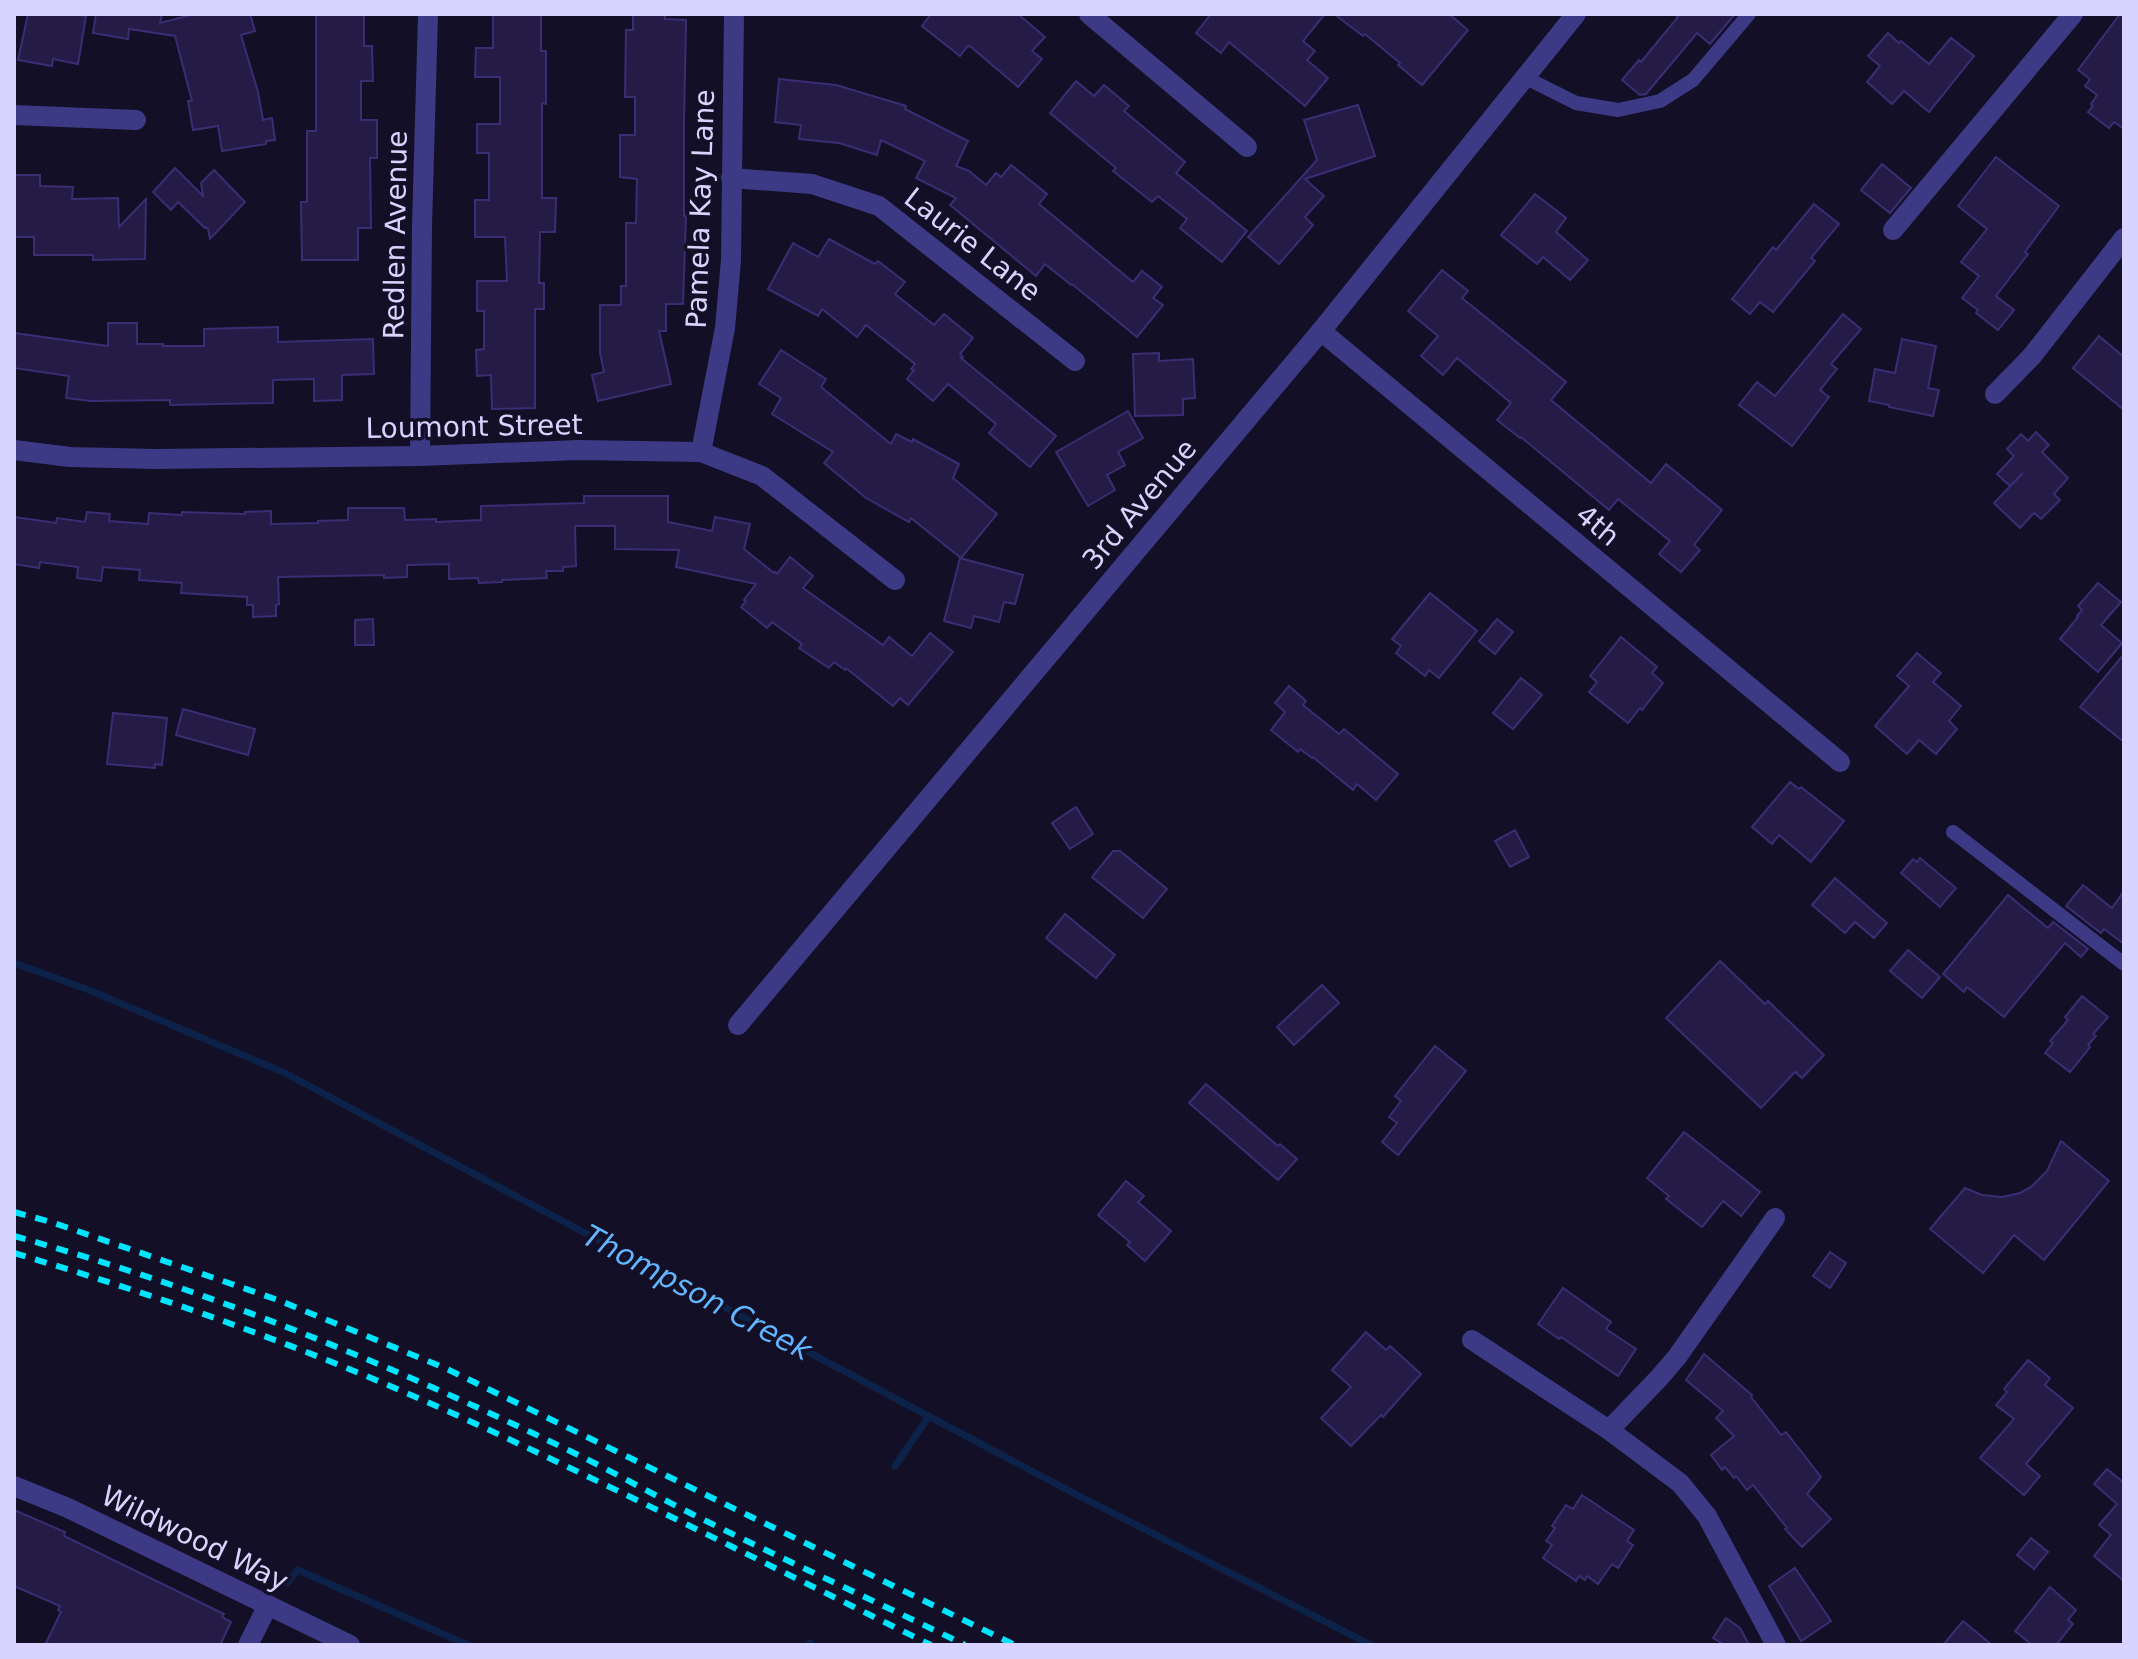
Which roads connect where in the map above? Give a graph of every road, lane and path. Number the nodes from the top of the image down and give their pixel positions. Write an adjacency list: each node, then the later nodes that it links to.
1 (428, 14): 19 (street, Redlen Avenue)
2 (734, 14): 11 (street, Pamela Kay Lane)
3 (1089, 14): 10 (street)
4 (1576, 14): 7 (street, 3rd Avenue)
5 (1749, 14): 7 (lane)
6 (2073, 14): 12 (street)
7 (1524, 77): 14 (street, 3rd Avenue)
8 (14, 115): 9 (street)
9 (136, 120)
10 (1247, 147)
11 (731, 178): 15 (street, Laurie Lane); 18 (street, Pamela Kay Lane)
12 (1893, 230)
13 (2124, 238): 16 (street)
14 (1321, 331): 21 (street, 4th); 24 (street, 3rd Avenue)
15 (1075, 361)
16 (1995, 394)
17 (14, 450): 19 (street, Loumont Street)
18 (701, 452): 19 (street, Loumont Street); 20 (street, Loumont Street)
19 (420, 456)
20 (895, 580)
21 (1840, 762)
22 (1953, 832): 23 (lane)
23 (2124, 964)
24 (738, 1025)
25 (1775, 1218): 27 (street)
26 (1472, 1340): 27 (street)
27 (1609, 1430): 32 (street)
28 (14, 1486): 29 (street, Wildwood Way)
29 (268, 1605): 30 (street); 31 (street, Wildwood Way)
30 (248, 1645)
31 (350, 1645)
32 (1776, 1645)

